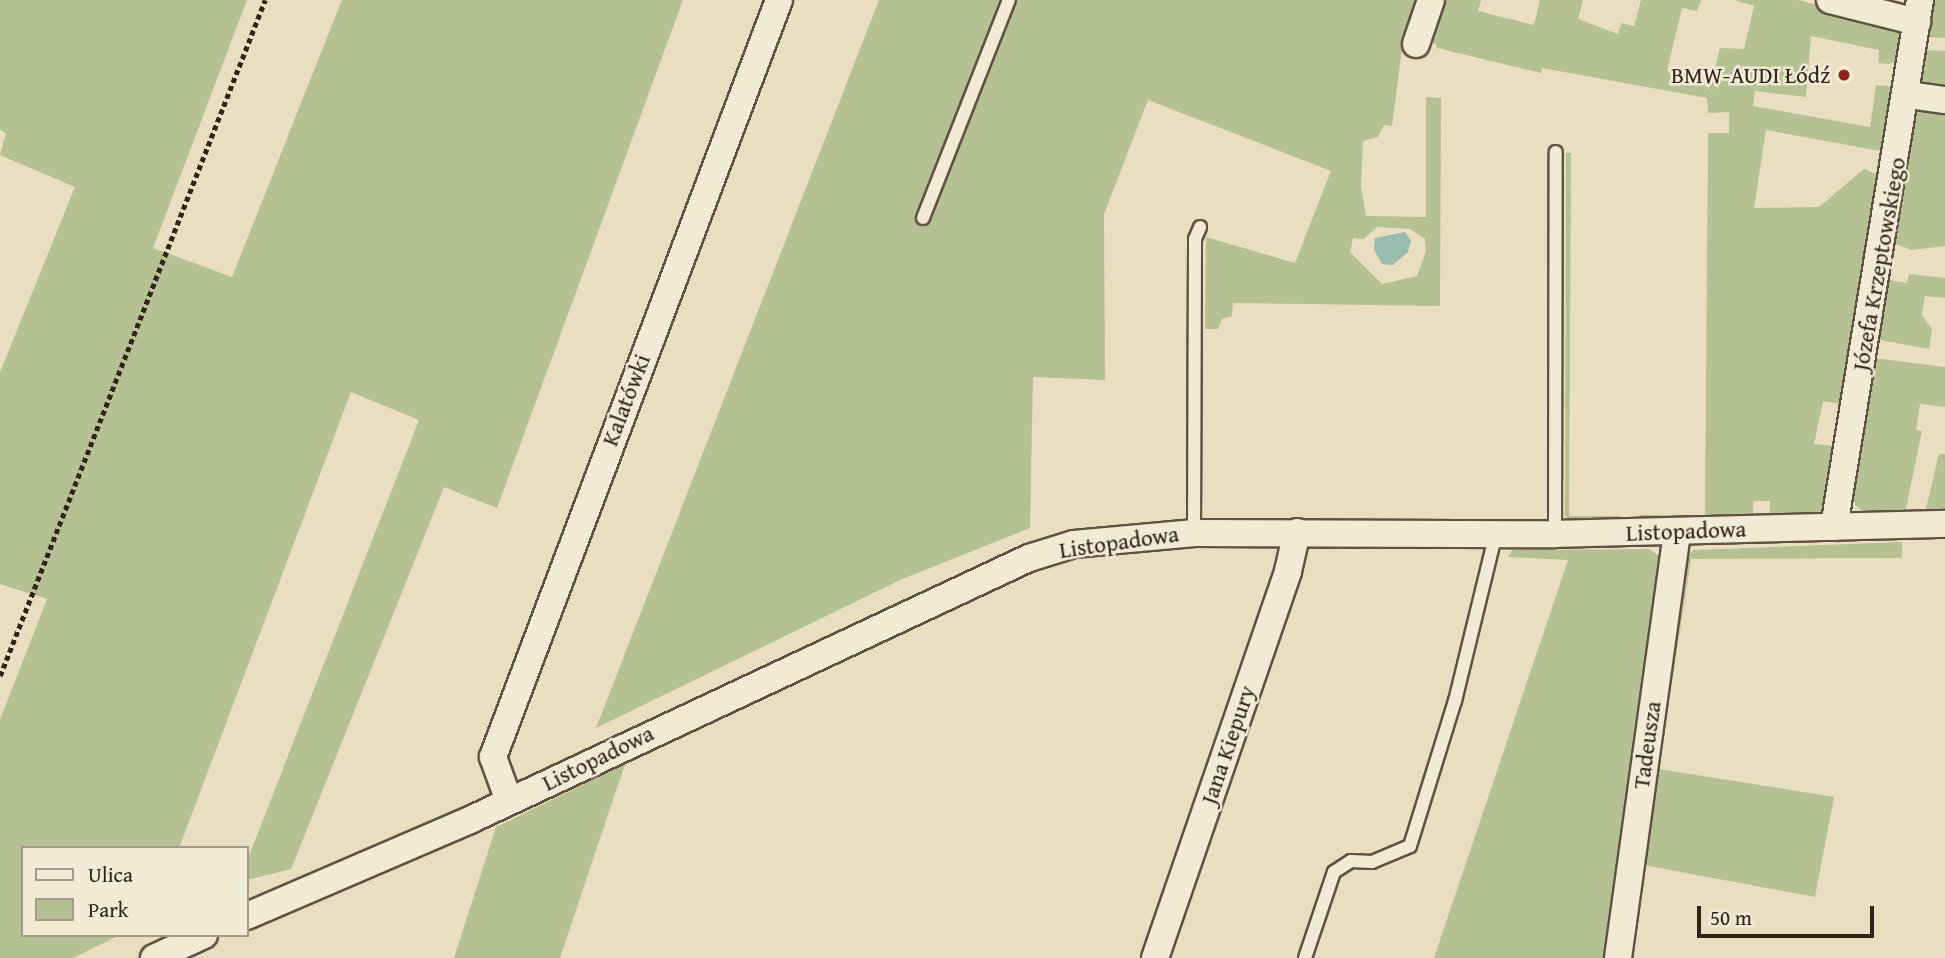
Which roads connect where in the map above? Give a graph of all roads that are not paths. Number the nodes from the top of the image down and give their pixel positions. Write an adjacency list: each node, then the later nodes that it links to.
1 (779, 0): 19 (street, Kalatówki)
2 (1009, 0): 10 (lane)
3 (1431, 0): 6 (street)
4 (1830, 0): 5 (street)
5 (1919, 11): 7 (street, Józefa Krzeptowskiego)
6 (1416, 44)
7 (1908, 94): 8 (street); 13 (street, Józefa Krzeptowskiego)
8 (1945, 100)
9 (1556, 152): 18 (lane)
10 (923, 218)
11 (1200, 226): 16 (lane)
12 (1945, 524): 13 (street, Listopadowa)
13 (1834, 527): 14 (street, Listopadowa)
14 (1677, 531): 18 (street, Listopadowa); 25 (street, Tadeusza)
15 (1297, 532): 16 (street, Listopadowa); 17 (street, Listopadowa); 23 (street, Jana Kiepury)
16 (1194, 533): 19 (street, Listopadowa)
17 (1496, 534): 18 (street, Listopadowa); 24 (lane)
18 (1555, 534)
19 (509, 802): 20 (street, Listopadowa)
20 (248, 916)
21 (200, 937): 22 (street)
22 (155, 958)
23 (1155, 958)
24 (1305, 958)
25 (1618, 958)

